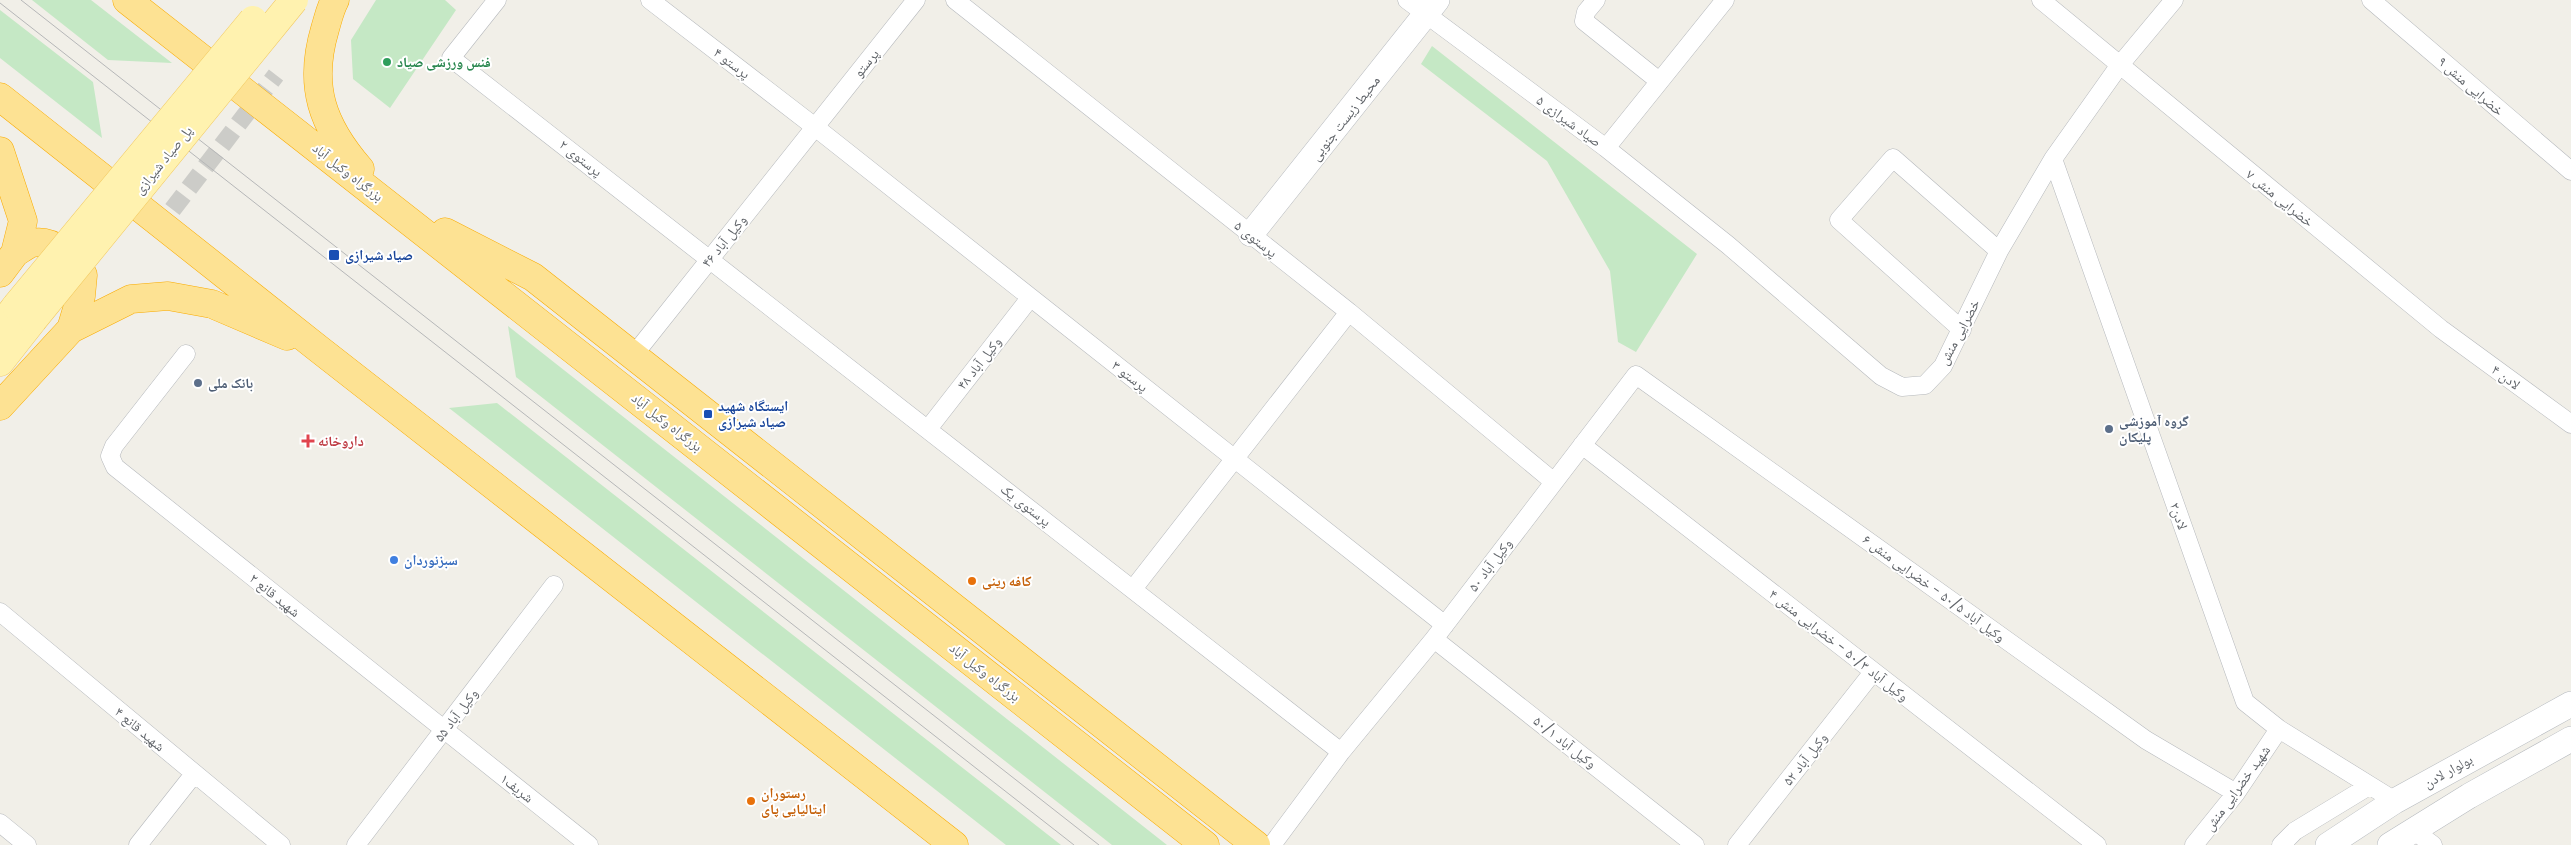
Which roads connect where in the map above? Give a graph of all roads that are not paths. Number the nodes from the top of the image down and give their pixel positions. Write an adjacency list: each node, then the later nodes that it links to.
1 (128, 0): 24 (highway, بزرگراه وکیل آباد)
2 (270, 0): 32 (main road, پل صیاد شیرازی, bridge)
3 (280, 0): 14 (highway)
4 (294, 0): 32 (main road, پل صیاد شیرازی, bridge)
5 (497, 0): 28 (street, پرستوی ۲)
6 (650, 0): 19 (street, پرستو ۴)
7 (916, 0): 19 (street, پرستو)
8 (956, 0): 25 (street, پرستوی ۵)
9 (1596, 0): 17 (street)
10 (1725, 0): 17 (street)
11 (2041, 0): 16 (street, خضرایی منش ۷)
12 (2174, 0): 16 (street, خضرایی منش)
13 (2371, 0): 23 (street, خضرایی منش ۹)
14 (334, 3): 24 (highway)
15 (1423, 5): 20 (street, صیاد شیرازی ۵); 25 (main road, محیط زیست جنوبی)
16 (2119, 66): 22 (street, خضرایی منش); 34 (street, خضرایی منش ۷)
17 (1659, 81): 20 (street)
18 (0, 97): 36 (highway)
19 (815, 127): 28 (street, ۴۶ وکیل آباد); 30 (street, پرستو ۳)
20 (1606, 148): 26 (street, صیاد شیرازی ۵)
21 (0, 151): 29 (highway)
22 (2053, 159): 27 (street, خضرایی منش); 54 (street, لادن۲)
23 (2571, 171)
24 (389, 204): 38 (highway); 69 (highway, بزرگراه وکیل آباد)
25 (1251, 234): 31 (street, پرستوی ۵)
26 (1728, 245): 35 (street, خضرایی منش)
27 (2000, 251): 35 (street, خضرایی منش); 35 (street)
28 (711, 258): 38 (street, ۴۶ وکیل آباد); 43 (street, پرستوی یک)
29 (7, 263): 33 (highway)
30 (1030, 298): 43 (street, ۴۸ وکیل آباد); 45 (street, پرستو ۳)
31 (1349, 312): 45 (street); 46 (street, پرستوی ۵)
32 (16, 318): 39 (main road)
33 (71, 329): 36 (highway); 41 (highway)
34 (2441, 329): 42 (street, لادن ۴)
35 (1962, 330)
36 (320, 350): 68 (highway)
37 (186, 354): 53 (street, شهید قانع ۲)
38 (633, 356): 70 (highway)
39 (0, 362)
40 (1636, 374): 44 (street, ۵۰ وکیل آباد); 59 (street, وکیل آباد ۵۰/۵ - خضرایی منش ۶)
41 (0, 406)
42 (2571, 424)
43 (928, 428): 48 (street, پرستوی یک)
44 (1582, 444): 46 (street, ۵۰ وکیل آباد); 51 (street, وکیل آباد ۵۰/۳ - خضرایی منش ۴)
45 (1235, 459): 48 (street); 50 (street, پرستو ۳)
46 (1554, 482): 50 (street, ۵۰ وکیل آباد)
47 (554, 585): 53 (street, ۵۵ وکیل آباد)
48 (1133, 589): 56 (street, پرستوی یک)
49 (0, 612): 57 (street, شهید قانع ۴)
50 (1440, 632): 56 (street, ۵۰ وکیل آباد); 72 (street, وکیل آباد ۵۰/۱)
51 (1873, 672): 73 (street, ۵۲ وکیل آباد); 74 (street, وکیل آباد ۵۰/۳ - خضرایی منش ۴)
52 (2571, 704): 60 (main road, بولوار لادن)
53 (444, 730): 66 (street, ۵۵ وکیل آباد); 67 (street, شریف١)
54 (2279, 730): 58 (street, لادن۲); 59 (street, شهید خضرایی منش)
55 (2571, 739): 62 (main road)
56 (1341, 752): 71 (street, ۵۰ وکیل آباد)
57 (194, 774): 64 (street); 65 (street, شهید قانع ۴)
58 (2369, 786): 60 (street, لادن۲); 76 (street)
59 (2236, 794): 75 (street, شهید خضرایی منش)
60 (2395, 801): 77 (main road, بولوار لادن)
61 (0, 823): 63 (street)
62 (2412, 830): 78 (main road); 79 (street)
63 (27, 845)
64 (138, 845)
65 (281, 845)
66 (356, 845)
67 (589, 845)
68 (954, 845)
69 (1204, 845)
70 (1256, 845)
71 (1272, 845)
72 (1695, 845)
73 (1737, 845)
74 (2097, 845)
75 (2194, 845)
76 (2281, 845)
77 (2328, 845)
78 (2390, 845)
79 (2433, 845)

